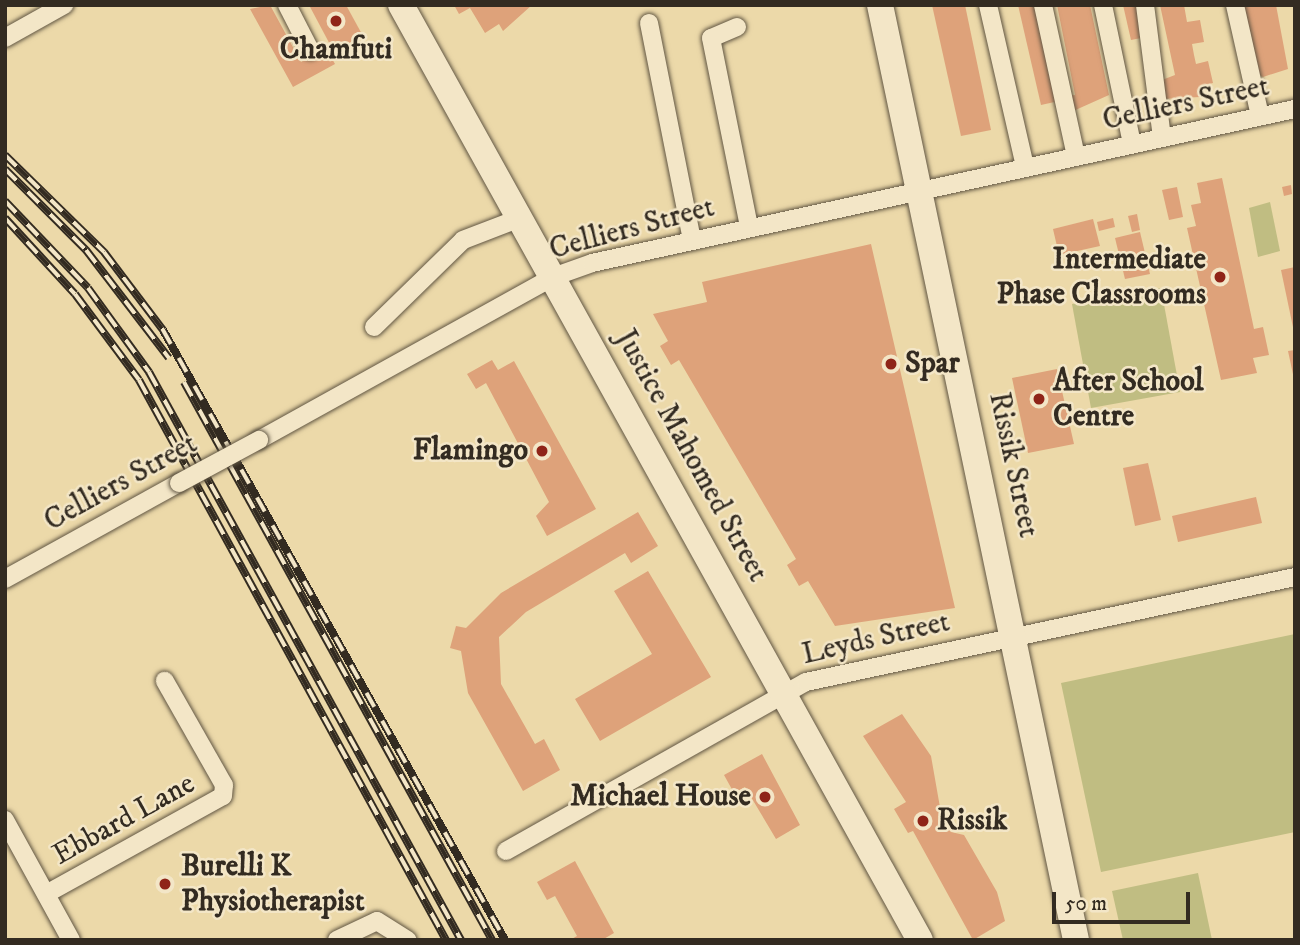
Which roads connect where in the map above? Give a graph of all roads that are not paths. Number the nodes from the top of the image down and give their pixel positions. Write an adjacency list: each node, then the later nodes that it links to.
1 (64, 5): 12 (street)
2 (287, 5): 13 (street)
3 (401, 5): 21 (main road, Justice Mahomed Street)
4 (880, 5): 20 (main road, Rissik Street)
5 (988, 5): 19 (street)
6 (1043, 5): 18 (street)
7 (1103, 5): 17 (street)
8 (1145, 5): 16 (street)
9 (1235, 5): 15 (street)
10 (649, 23): 23 (street)
11 (737, 27): 22 (street)
12 (5, 38)
13 (310, 50)
14 (1295, 109): 15 (street, Celliers Street)
15 (1260, 116): 16 (street, Celliers Street)
16 (1162, 137): 17 (street, Celliers Street)
17 (1132, 144): 18 (street, Celliers Street)
18 (1076, 156): 19 (street, Celliers Street)
19 (1025, 167): 20 (street, Celliers Street)
20 (919, 190): 22 (street, Celliers Street); 28 (main road, Rissik Street)
21 (520, 218): 24 (main road, Justice Mahomed Street); 25 (street)
22 (749, 227): 23 (street, Celliers Street)
23 (692, 240): 24 (street, Celliers Street)
24 (553, 277): 27 (street, Celliers Street, bridge); 30 (main road, Justice Mahomed Street)
25 (374, 327)
26 (1295, 577): 28 (street, Leyds Street)
27 (5, 579)
28 (1017, 636): 30 (street, Leyds Street); 33 (main road, Rissik Street)
29 (165, 681): 34 (street, Ebbard Lane)
30 (783, 691): 32 (street, Leyds Street); 38 (main road, Justice Mahomed Street)
31 (5, 820): 34 (street)
32 (506, 851)
33 (1063, 867): 39 (main road); 40 (main road, Rissik Street)
34 (46, 894): 35 (street)
35 (71, 940)
36 (337, 940): 37 (street)
37 (408, 940)
38 (920, 940)
39 (1063, 940)
40 (1076, 940)

